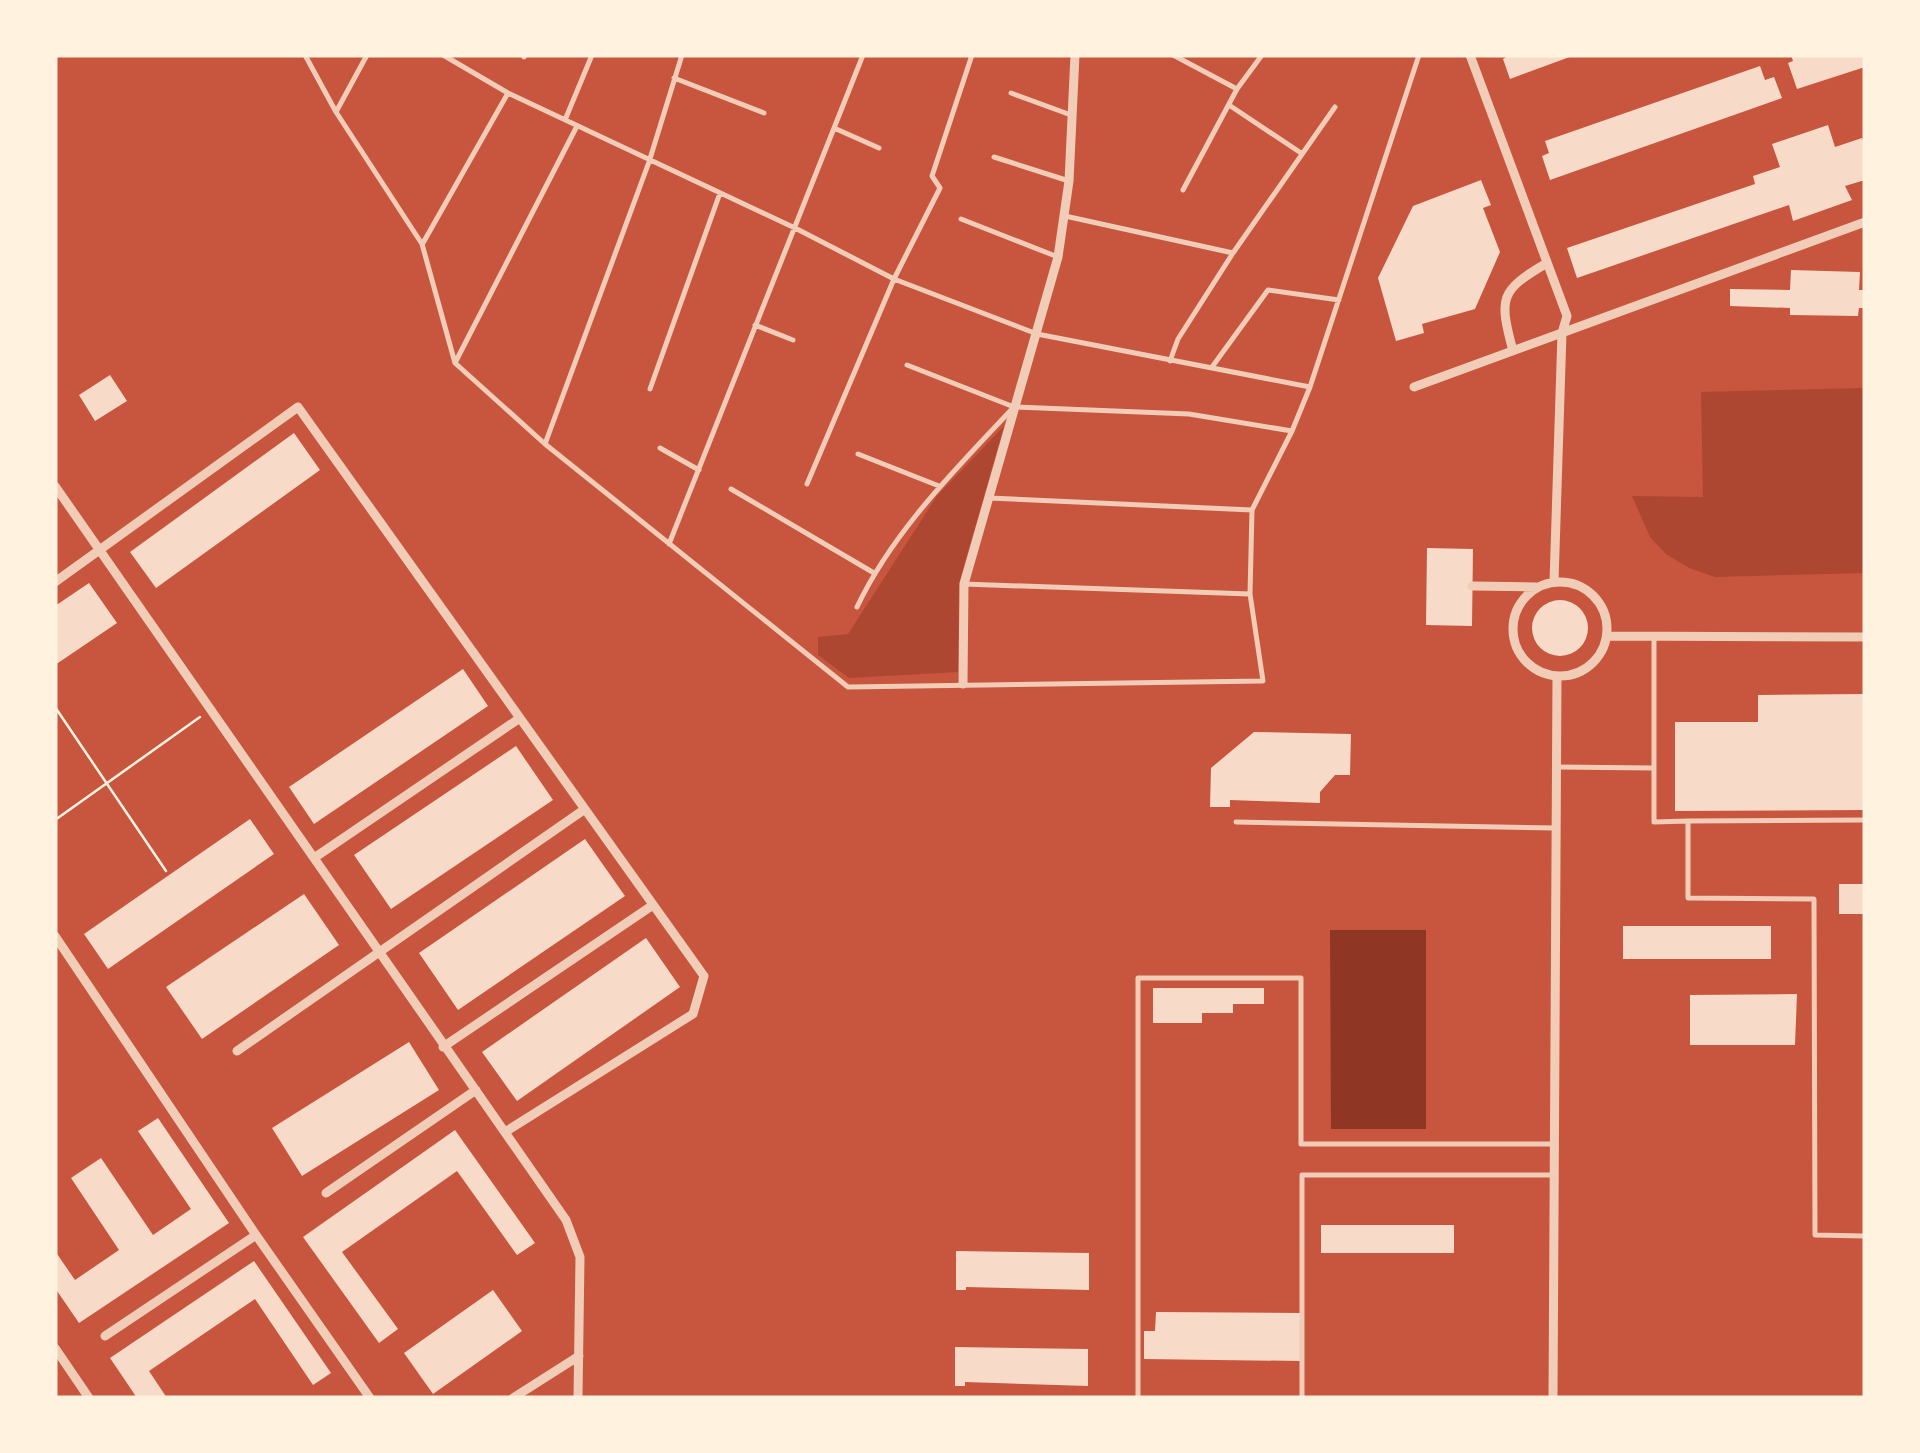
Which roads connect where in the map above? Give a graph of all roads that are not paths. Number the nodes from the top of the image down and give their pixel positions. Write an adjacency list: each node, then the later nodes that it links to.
1 (305, 55): 19 (lane)
2 (367, 55): 19 (lane)
3 (443, 55): 15 (lane)
4 (592, 55): 22 (lane)
5 (682, 55): 13 (lane)
6 (863, 55): 24 (lane)
7 (972, 55): 40 (lane)
8 (1075, 55): 21 (street)
9 (1173, 55): 14 (lane)
10 (1262, 55): 14 (lane)
11 (1419, 55): 41 (lane)
12 (1470, 55): 39 (street)
13 (674, 78): 20 (lane); 28 (lane)
14 (1238, 89): 17 (lane)
15 (508, 93): 22 (lane); 36 (lane)
16 (1011, 93): 21 (lane)
17 (1229, 104): 26 (lane); 30 (lane)
18 (1335, 107): 26 (lane)
19 (336, 112): 36 (lane)
20 (764, 113)
21 (1074, 116): 29 (street)
22 (565, 120): 23 (lane)
23 (576, 126): 28 (lane); 48 (lane)
24 (834, 128): 25 (lane); 35 (lane)
25 (879, 148)
26 (1300, 153): 37 (lane)
27 (994, 156): 29 (lane)
28 (649, 162): 31 (lane); 56 (lane)
29 (1069, 181): 32 (street)
30 (1183, 190)
31 (720, 193): 35 (lane); 53 (lane)
32 (1065, 216): 37 (lane); 38 (street)
33 (962, 219): 38 (lane)
34 (1865, 222): 43 (street)
35 (795, 228): 40 (lane); 42 (lane)
36 (422, 244): 48 (lane)
37 (1233, 253): 47 (lane)
38 (1058, 258): 44 (street)
39 (1547, 263): 43 (street); 46 (street)
40 (894, 279): 44 (lane); 60 (lane)
41 (1339, 300): 50 (lane); 51 (lane)
42 (756, 325): 45 (lane); 59 (lane)
43 (1562, 333): 46 (street); 70 (street)
44 (1038, 334): 47 (lane); 54 (street)
45 (793, 340)
46 (1513, 351): 52 (street)
47 (1170, 361): 50 (lane)
48 (455, 363): 56 (lane)
49 (907, 365): 54 (lane)
50 (1211, 368): 51 (lane)
51 (1310, 387): 55 (lane)
52 (1414, 387)
53 (650, 389)
54 (1014, 407): 55 (lane); 62 (lane); 64 (street)
55 (1292, 431): 65 (lane)
56 (545, 444): 66 (lane)
57 (660, 448): 59 (lane)
58 (858, 454): 62 (lane)
59 (699, 470): 66 (lane)
60 (807, 484)
61 (55, 486): 67 (street)
62 (939, 486): 68 (lane)
63 (730, 488): 68 (lane)
64 (989, 498): 65 (lane); 71 (street)
65 (1252, 510): 74 (lane)
66 (669, 544): 80 (lane)
67 (100, 550): 69 (street); 81 (street); 89 (street)
68 (874, 572): 75 (lane)
69 (55, 582)
70 (1554, 582): 73 (street); 76 (street)
71 (964, 584): 74 (lane); 80 (street)
72 (1472, 586): 73 (street)
73 (1539, 586): 79 (street)
74 (1250, 594): 80 (lane)
75 (857, 607)
76 (1607, 636): 77 (street); 79 (street)
77 (1654, 636): 78 (street); 83 (lane)
78 (1865, 637)
79 (1557, 676): 82 (street)
80 (963, 684)
81 (520, 718): 84 (street); 89 (street)
82 (1556, 767): 83 (lane); 88 (street)
83 (1654, 768): 86 (lane)
84 (585, 809): 90 (street); 92 (street)
85 (1865, 820): 86 (lane)
86 (1688, 821): 101 (lane)
87 (1236, 822): 88 (lane)
88 (1556, 828): 97 (street)
89 (314, 858): 92 (street)
90 (653, 905): 93 (street); 96 (street)
91 (55, 936): 100 (street)
92 (379, 952): 93 (street); 94 (street)
93 (443, 1047): 95 (street)
94 (237, 1051)
95 (476, 1090): 96 (street); 99 (street)
96 (505, 1132): 104 (street)
97 (1554, 1144): 98 (street); 109 (lane)
98 (1554, 1175): 110 (lane); 111 (street)
99 (326, 1193)
100 (256, 1235): 102 (street); 106 (street)
101 (1865, 1236)
102 (105, 1336)
103 (55, 1348): 105 (street)
104 (579, 1356): 107 (street); 108 (street)
105 (89, 1398)
106 (370, 1398)
107 (513, 1398)
108 (578, 1398)
109 (1138, 1398)
110 (1302, 1398)
111 (1553, 1398)

